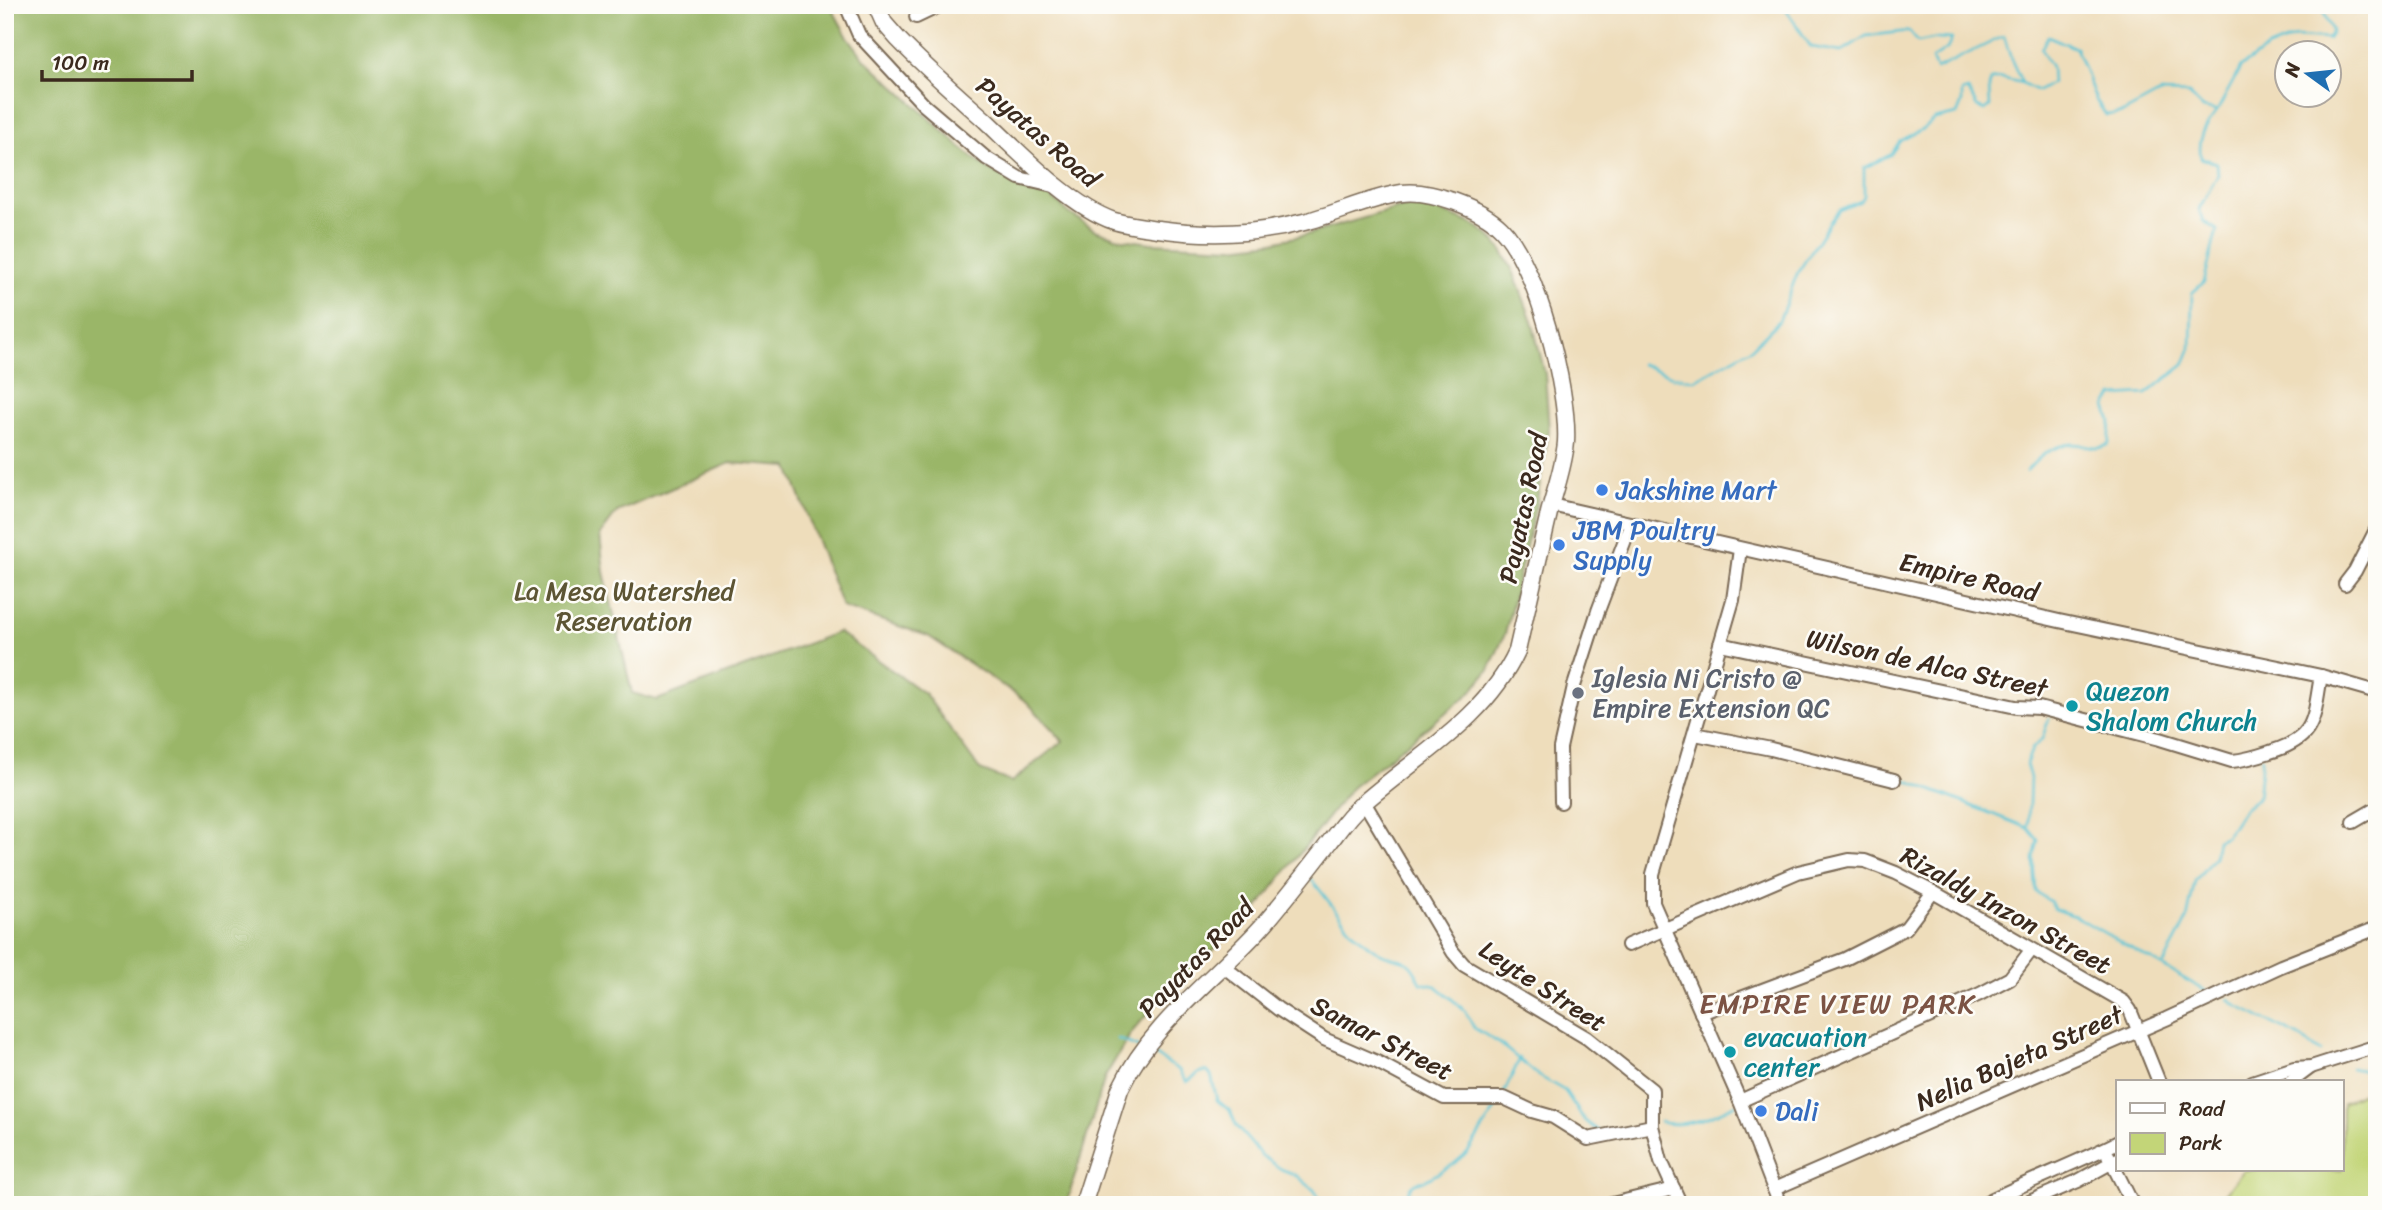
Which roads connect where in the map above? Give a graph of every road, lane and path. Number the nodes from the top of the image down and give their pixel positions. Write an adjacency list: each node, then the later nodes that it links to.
1 (846, 5): 5 (street)
2 (876, 5): 5 (main road, Payatas Road)
3 (941, 5): 4 (street)
4 (916, 18)
5 (1060, 188): 6 (main road, Payatas Road)
6 (1552, 505): 7 (street, Empire Road); 16 (main road, Payatas Road)
7 (1631, 524): 9 (street, Empire Road); 17 (street)
8 (2377, 528): 10 (street)
9 (1740, 549): 11 (street); 12 (street, Empire Road)
10 (2345, 584)
11 (1720, 644): 12 (street, Wilson de Alca Street); 14 (street)
12 (2321, 676): 13 (street, Empire Road)
13 (2377, 692)
14 (1695, 734): 15 (street); 21 (street)
15 (1894, 780)
16 (1364, 802): 25 (main road, Payatas Road); 34 (street, Leyte Street)
17 (1561, 802)
18 (2377, 808): 19 (street)
19 (2353, 822)
20 (1933, 892): 21 (street, Rizaldy Inzon Street); 24 (street, Rizaldy Inzon Street); 26 (street)
21 (1664, 928): 23 (street, Rizaldy Inzon Street); 26 (street)
22 (2377, 928): 27 (street, Nelia Bajeta Street)
23 (1628, 945)
24 (2033, 950): 27 (street, Rizaldy Inzon Street); 33 (street)
25 (1223, 966): 34 (street, Samar Street); 42 (main road, Payatas Road)
26 (1701, 1013): 33 (street)
27 (2139, 1030): 30 (street, Rizaldy Inzon Street); 40 (street, Nelia Bajeta Street)
28 (2377, 1046): 29 (street)
29 (2311, 1067): 31 (street); 32 (street)
30 (2158, 1080)
31 (2258, 1080)
32 (2294, 1080)
33 (1740, 1101): 40 (street)
34 (1653, 1126): 39 (street, Leyte Street)
35 (2116, 1143): 36 (street)
36 (2104, 1149): 37 (street); 41 (street)
37 (2115, 1161): 46 (street)
38 (2120, 1172): 47 (street)
39 (1674, 1189): 43 (street); 44 (street, Leyte Street)
40 (1774, 1189): 45 (street)
41 (1989, 1203)
42 (1083, 1205)
43 (1608, 1205)
44 (1681, 1205)
45 (1780, 1205)
46 (2022, 1205)
47 (2133, 1205)

